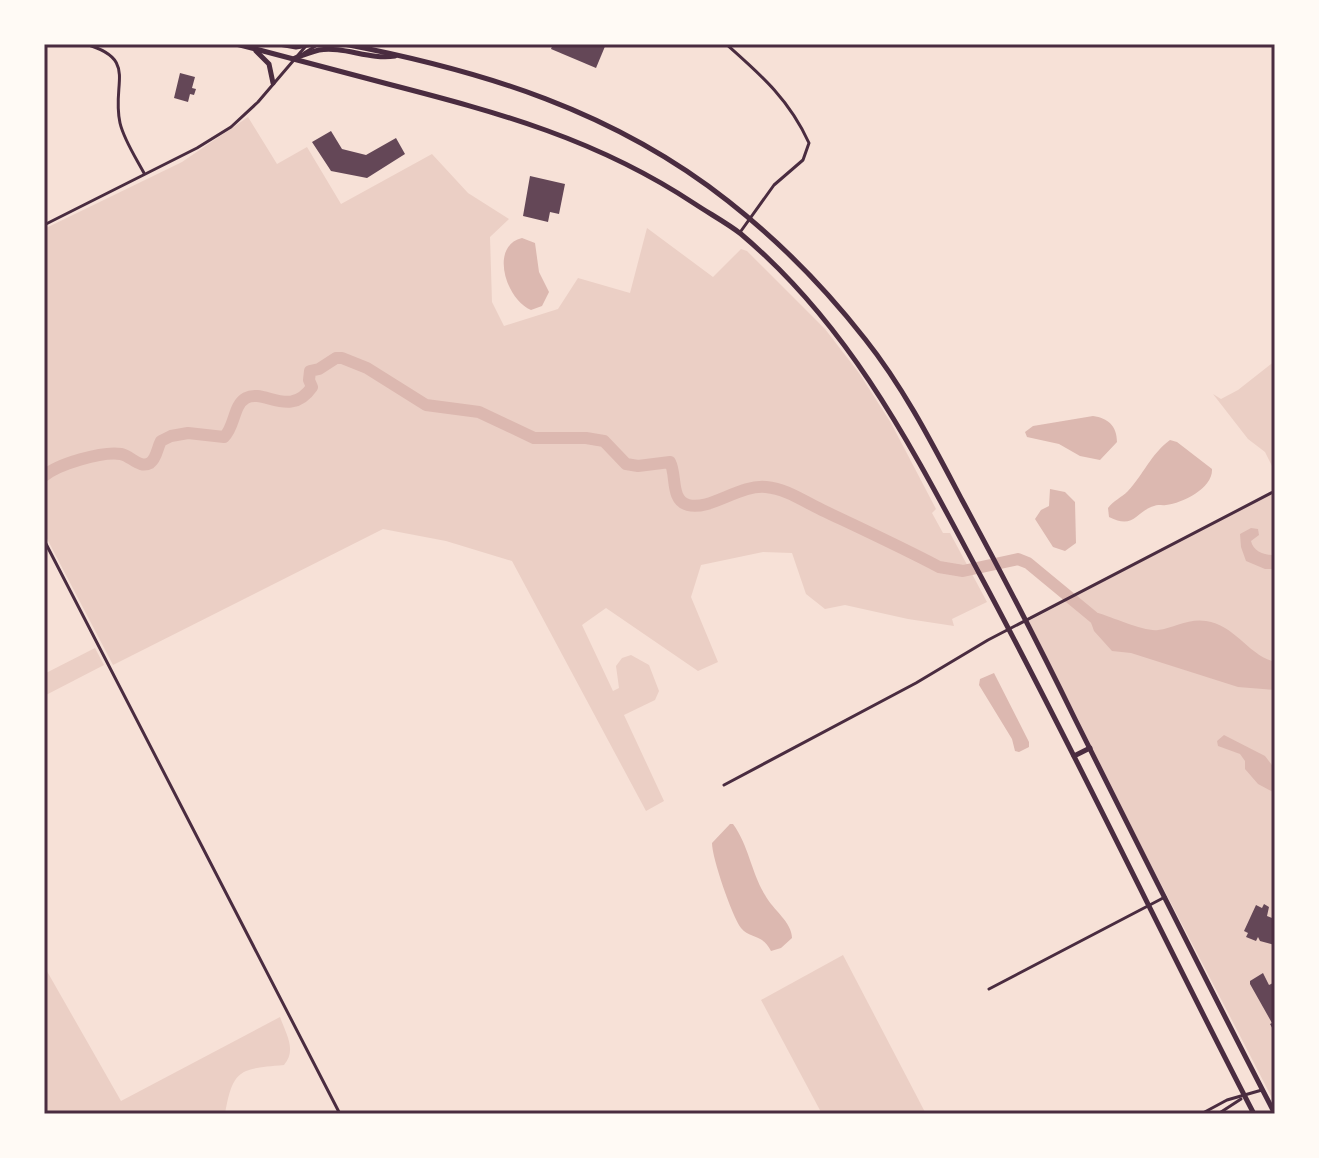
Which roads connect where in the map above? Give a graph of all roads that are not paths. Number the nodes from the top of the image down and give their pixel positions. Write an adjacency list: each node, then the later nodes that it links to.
1 (85, 44): 14 (street)
2 (236, 44): 9 (main road)
3 (279, 44): 8 (main road)
4 (319, 44): 12 (street)
5 (344, 44): 10 (main road)
6 (364, 44): 10 (main road)
7 (726, 44): 15 (street)
8 (309, 45): 12 (street)
9 (252, 48): 12 (main road); 13 (main road)
10 (369, 49): 11 (main road)
11 (400, 56): 12 (main road); 15 (main road)
12 (294, 59): 13 (street); 17 (main road)
13 (273, 83): 14 (street)
14 (145, 174): 16 (street)
15 (749, 218): 17 (street); 20 (main road)
16 (44, 225)
17 (739, 233): 21 (main road)
18 (1275, 491): 20 (street)
19 (44, 540): 30 (street)
20 (1027, 622): 21 (street); 22 (main road)
21 (1010, 629): 23 (main road); 24 (street)
22 (1090, 748): 23 (main road); 25 (main road)
23 (1074, 756): 26 (main road)
24 (724, 785)
25 (1165, 897): 26 (street); 28 (main road)
26 (1150, 905): 27 (street); 29 (main road)
27 (989, 989)
28 (1262, 1090): 29 (street); 34 (main road)
29 (1244, 1096): 31 (street); 32 (street); 33 (main road)
30 (340, 1114)
31 (1201, 1114)
32 (1218, 1114)
33 (1254, 1114)
34 (1275, 1114)

